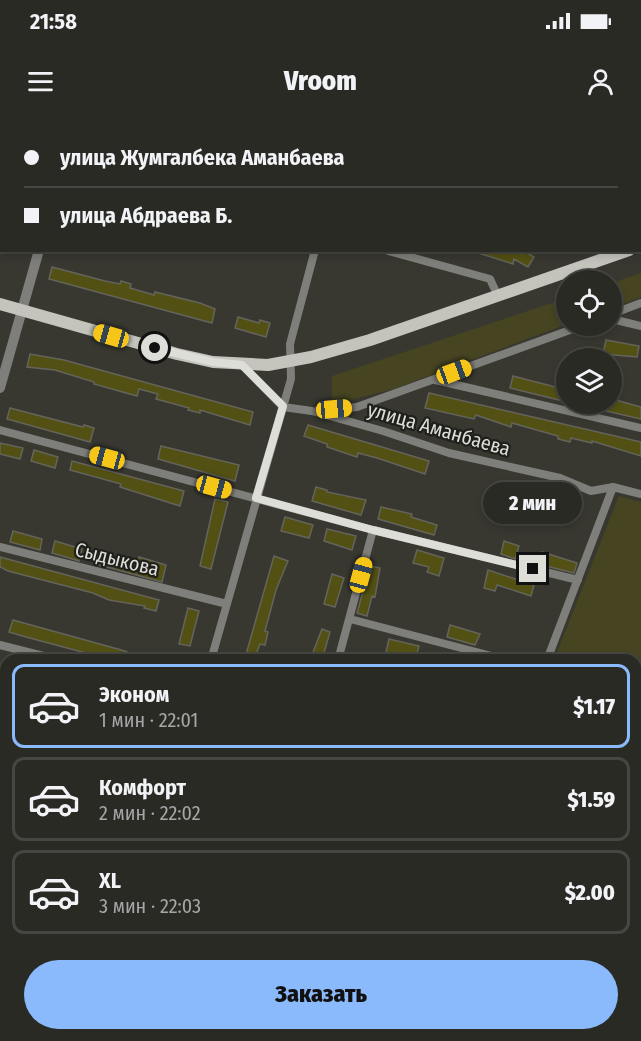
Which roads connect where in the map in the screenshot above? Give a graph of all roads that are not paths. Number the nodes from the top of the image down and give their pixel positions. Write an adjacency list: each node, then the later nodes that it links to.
1 (38, 252): 8 (street)
2 (314, 252): 13 (street)
3 (392, 252): 5 (street)
4 (607, 254): 5 (main road)
5 (497, 294): 13 (main road)
6 (641, 303): 9 (street)
7 (0, 304): 8 (main road)
8 (22, 310): 14 (main road); 16 (street)
9 (622, 310)
10 (622, 321): 11 (street)
11 (641, 326)
12 (556, 335): 15 (street)
13 (290, 361): 14 (main road); 17 (street)
14 (242, 365): 17 (street)
15 (433, 380): 18 (street); 19 (street)
16 (0, 388)
17 (283, 406): 18 (street, улица Аманбаева); 23 (street)
18 (312, 411): 21 (street, улица Аманбаева)
19 (641, 429)
20 (0, 430): 23 (street)
21 (614, 487): 22 (street, улица Аманбаева); 26 (street)
22 (641, 494)
23 (256, 498): 24 (street); 27 (street)
24 (373, 530): 26 (street); 28 (street)
25 (0, 547): 27 (street, Сыдыкова)
26 (578, 580): 34 (street)
27 (227, 604): 31 (street)
28 (350, 619): 32 (street); 33 (street)
29 (0, 645): 30 (street)
30 (35, 654)
31 (213, 654)
32 (340, 654)
33 (484, 654)
34 (549, 654)

